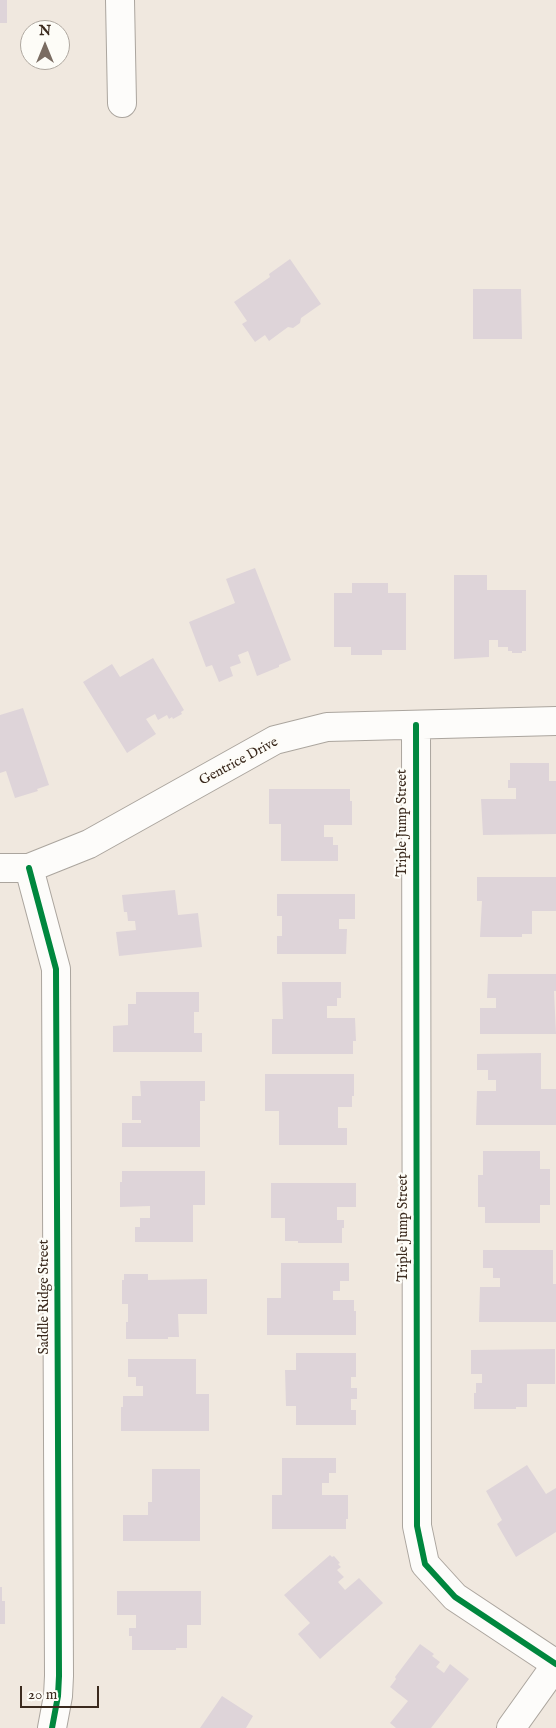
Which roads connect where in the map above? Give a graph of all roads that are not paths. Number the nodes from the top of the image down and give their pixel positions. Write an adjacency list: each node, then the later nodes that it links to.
1 (120, 0): 2 (street)
2 (122, 103)
3 (556, 721): 4 (street, Gentrice Drive)
4 (416, 725): 6 (street, Gentrice Drive); 7 (street, Triple Jump Street)
5 (0, 868): 6 (street, Gentrice Drive)
6 (29, 868): 8 (street, Saddle Ridge Street)
7 (556, 1664): 9 (street)
8 (52, 1728)
9 (511, 1728)

